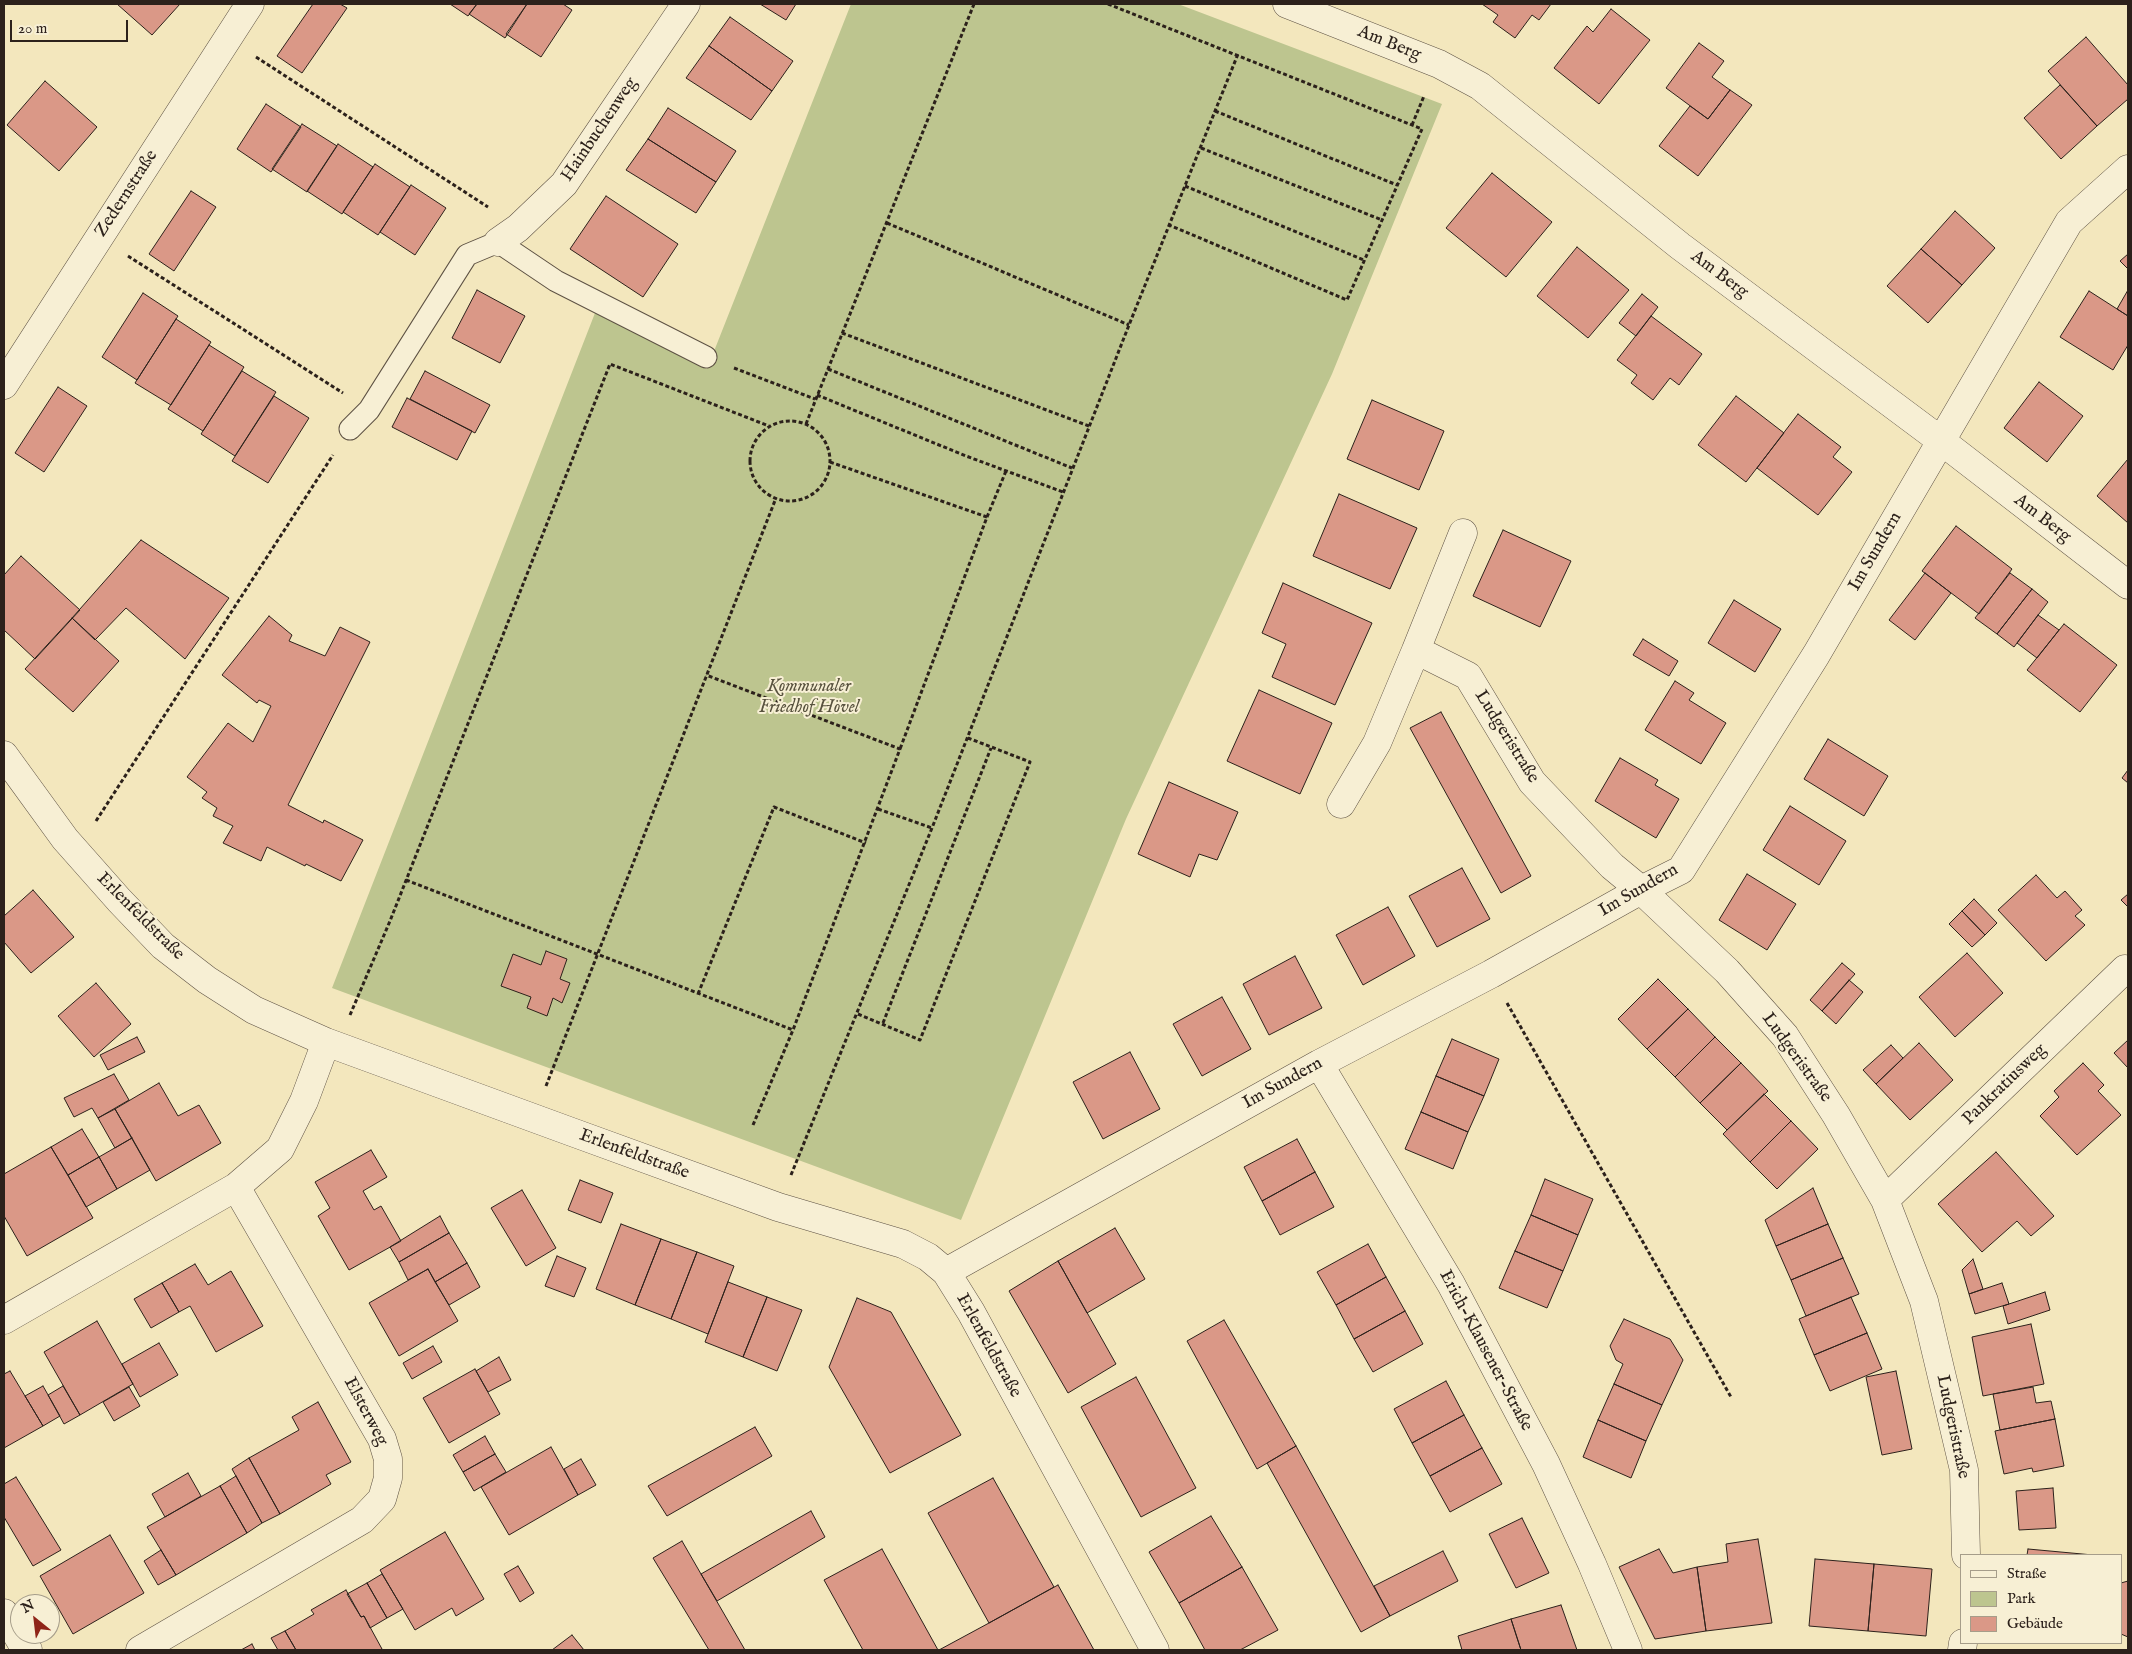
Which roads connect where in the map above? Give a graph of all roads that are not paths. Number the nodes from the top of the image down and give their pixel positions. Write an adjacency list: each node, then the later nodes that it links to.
1 (250, 4): 7 (street, Zedernstraße)
2 (686, 4): 5 (street, Hainbuchenweg)
3 (1287, 4): 9 (street, Am Berg)
4 (2128, 169): 9 (street, Im Sundern)
5 (508, 235): 6 (lane); 8 (lane)
6 (706, 357)
7 (4, 385)
8 (350, 429)
9 (1940, 440): 11 (street, Am Berg); 15 (street, Im Sundern)
10 (1463, 533): 12 (street)
11 (2128, 585)
12 (1416, 650): 14 (street); 15 (street, Ludgeristraße)
13 (4, 755): 17 (street, Erlenfeldstraße)
14 (1340, 804)
15 (1641, 890): 18 (street, Im Sundern); 20 (street, Ludgeristraße)
16 (2125, 969): 20 (street, Pankratiusweg)
17 (332, 1044): 19 (street); 21 (street, Erlenfeldstraße)
18 (1318, 1064): 21 (street, Im Sundern); 28 (street, Erich-Klausener-Straße)
19 (236, 1187): 22 (street); 26 (street, Elsterweg)
20 (1885, 1200): 23 (street, Ludgeristraße)
21 (946, 1272): 27 (street, Erlenfeldstraße)
22 (4, 1320)
23 (1966, 1554)
24 (4, 1613): 25 (street)
25 (28, 1650)
26 (140, 1650)
27 (1155, 1650)
28 (1628, 1650)

